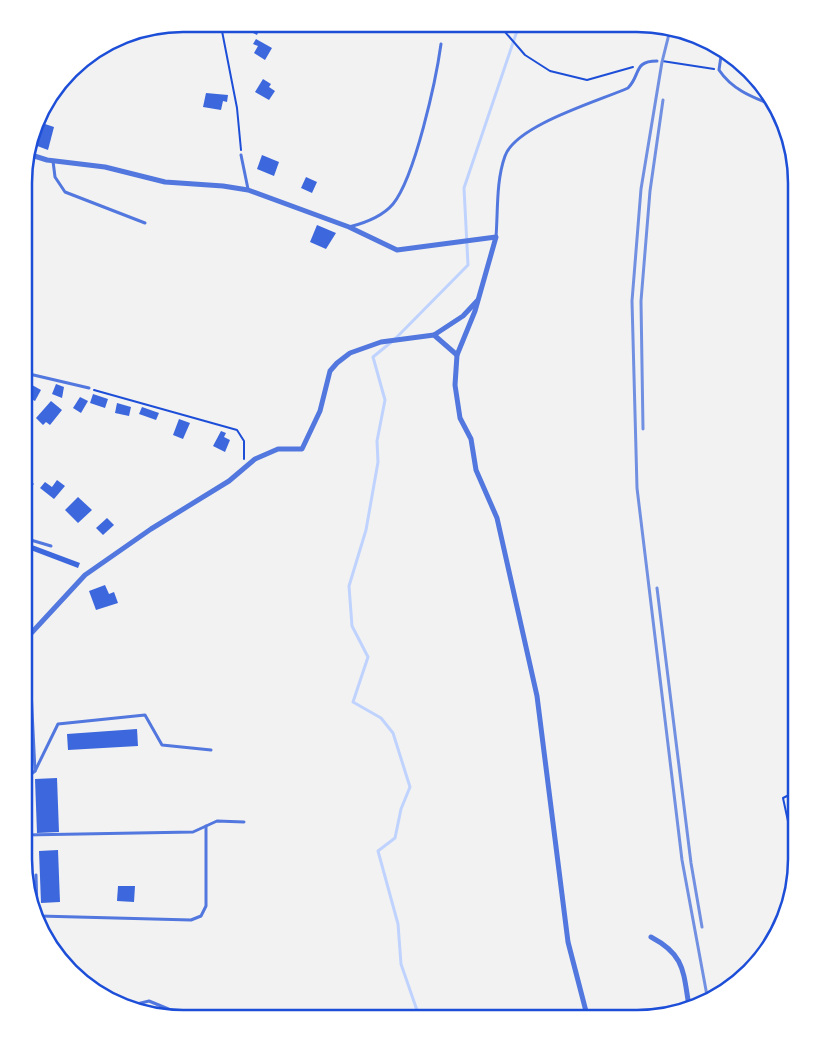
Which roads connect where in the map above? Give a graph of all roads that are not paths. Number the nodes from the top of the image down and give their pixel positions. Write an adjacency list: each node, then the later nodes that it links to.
1 (441, 44): 10 (lane)
2 (721, 58): 4 (lane)
3 (657, 61): 11 (lane)
4 (763, 100)
5 (242, 154): 8 (lane)
6 (36, 156): 7 (street)
7 (53, 161): 8 (street); 9 (lane)
8 (248, 190): 10 (street)
9 (145, 223)
10 (349, 227): 11 (street)
11 (496, 237): 12 (street)
12 (477, 301): 13 (street); 14 (street)
13 (434, 335): 14 (street); 19 (street)
14 (457, 355): 34 (street)
15 (32, 375): 16 (lane)
16 (89, 388)
17 (32, 540): 18 (lane)
18 (51, 546)
19 (32, 631)
20 (32, 722): 22 (lane)
21 (211, 750): 22 (lane)
22 (35, 771): 23 (lane)
23 (32, 773)
24 (244, 822): 25 (lane)
25 (206, 826): 26 (lane); 29 (lane)
26 (32, 835)
27 (36, 875): 28 (lane)
28 (36, 891)
29 (44, 916)
30 (651, 937): 31 (street)
31 (688, 1001)
32 (141, 1004): 33 (lane)
33 (168, 1009)
34 (586, 1010)

